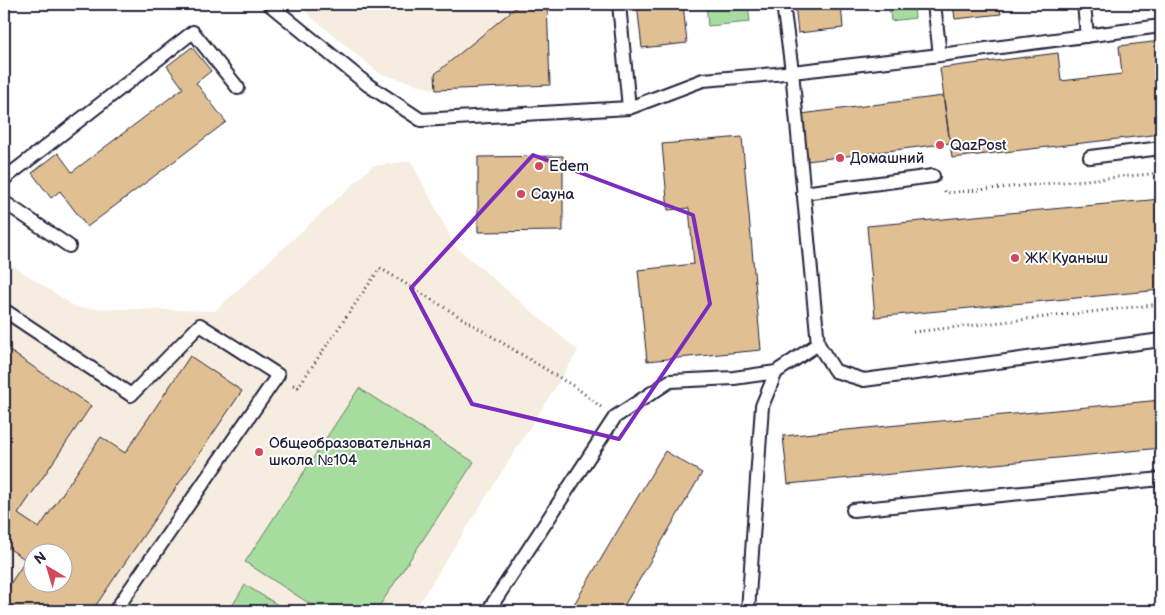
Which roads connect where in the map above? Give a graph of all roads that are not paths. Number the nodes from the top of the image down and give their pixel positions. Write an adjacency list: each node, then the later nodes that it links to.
1 (269, 4): 11 (lane)
2 (619, 4): 11 (lane)
3 (783, 4): 9 (lane)
4 (934, 4): 8 (lane)
5 (1084, 4): 7 (lane)
6 (1161, 26): 7 (lane)
7 (1087, 36): 8 (lane)
8 (940, 55): 9 (lane)
9 (792, 71): 11 (lane); 16 (lane)
10 (238, 88): 15 (lane)
11 (629, 108)
12 (1161, 148): 13 (lane)
13 (1090, 157)
14 (933, 176): 16 (lane)
15 (4, 179)
16 (803, 193): 21 (lane)
17 (4, 202): 18 (lane)
18 (69, 246)
19 (4, 310): 25 (lane)
20 (1161, 340): 21 (lane)
21 (818, 344): 22 (lane)
22 (776, 372): 26 (lane); 27 (lane)
23 (1161, 480): 24 (lane)
24 (853, 510)
25 (115, 611)
26 (488, 611)
27 (748, 611)

